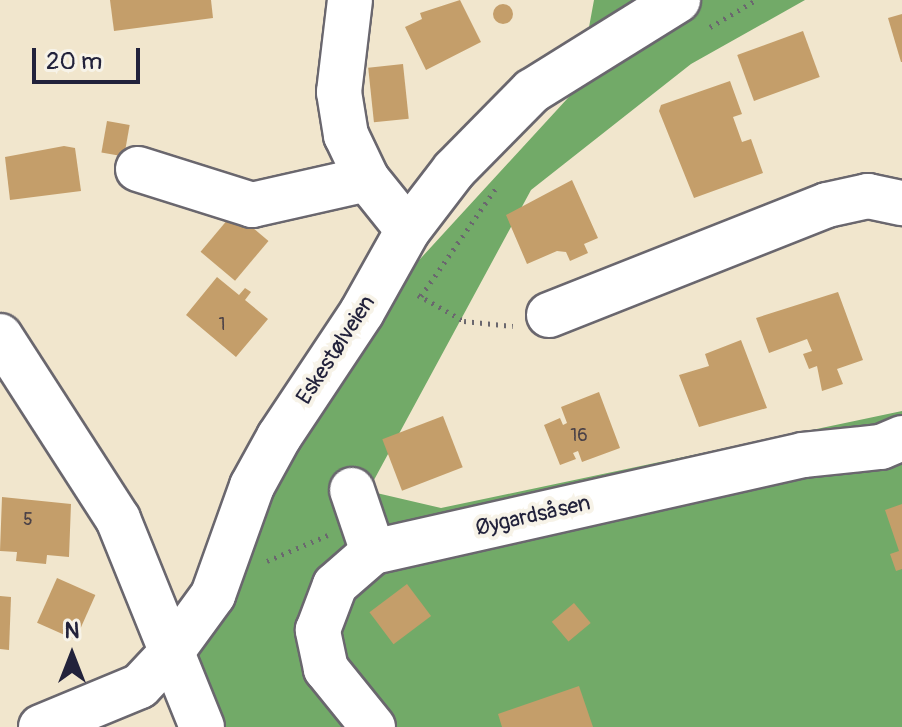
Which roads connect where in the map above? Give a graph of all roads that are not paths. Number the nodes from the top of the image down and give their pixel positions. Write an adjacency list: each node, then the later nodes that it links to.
1 (350, 0): 4 (street)
2 (689, 17): 6 (street, Eskestølveien)
3 (138, 169): 4 (street)
4 (367, 179): 6 (street)
5 (902, 203): 7 (street)
6 (408, 230): 12 (street, Eskestølveien)
7 (549, 315)
8 (0, 336): 12 (street)
9 (902, 438): 11 (street, Øygardsåsen)
10 (352, 490): 11 (street)
11 (373, 552): 15 (street, Øygardsåsen)
12 (170, 654): 13 (street, Eskestølveien); 14 (street)
13 (41, 727)
14 (202, 727)
15 (373, 727)

